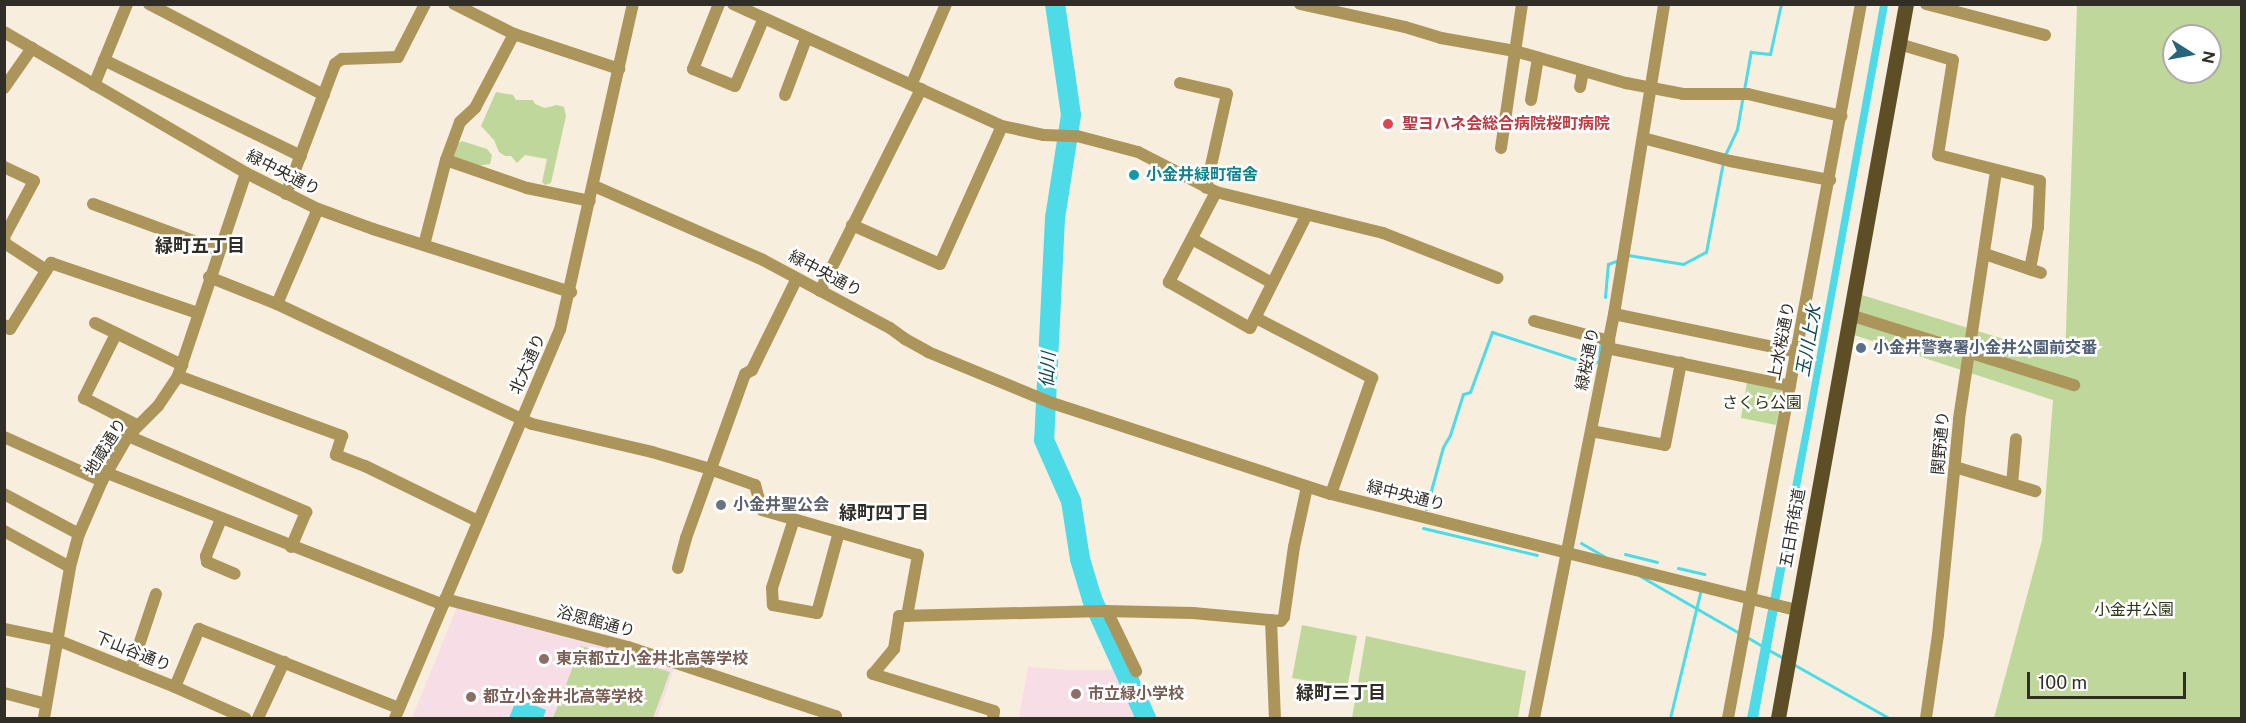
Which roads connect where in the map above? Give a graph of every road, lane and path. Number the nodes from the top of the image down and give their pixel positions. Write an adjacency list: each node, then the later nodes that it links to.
1 (127, 4): 24 (street)
2 (149, 4): 33 (street)
3 (425, 4): 33 (street)
4 (454, 4): 17 (street)
5 (633, 4): 25 (street, 北大通り)
6 (719, 4): 15 (street)
7 (733, 4): 15 (street)
8 (946, 4): 29 (street)
9 (1300, 4): 22 (street)
10 (1522, 4): 22 (street)
11 (1664, 4): 32 (street, 緑桜通り)
12 (1861, 4): 36 (street, 上水桜通り)
13 (1906, 4): 20 (main road)
14 (1926, 4): 18 (street)
15 (763, 20): 19 (street)
16 (4, 32): 21 (street, 緑中央通り)
17 (514, 34): 25 (street); 41 (street)
18 (2045, 35)
19 (806, 39): 29 (street); 34 (street)
20 (1899, 44): 43 (street); 69 (main road, 五日市街道)
21 (32, 48): 28 (street, 緑中央通り); 31 (street)
22 (1515, 51): 23 (street); 39 (street)
23 (1538, 58): 26 (street); 35 (street)
24 (104, 60): 28 (street); 40 (street)
25 (619, 69): 46 (street, 北大通り)
26 (1583, 71): 30 (street); 32 (street)
27 (1180, 83): 47 (street)
28 (94, 85): 44 (street, 緑中央通り)
29 (916, 86): 37 (street); 53 (street)
30 (1580, 87)
31 (4, 88)
32 (1652, 88): 36 (street); 38 (street, 緑桜通り)
33 (324, 95): 40 (street)
34 (785, 95)
35 (1531, 100)
36 (1841, 116): 45 (street, 上水桜通り)
37 (1002, 126): 47 (street); 53 (street)
38 (1643, 138): 45 (street); 68 (street, 緑桜通り)
39 (1501, 148)
40 (302, 156): 48 (street)
41 (446, 160): 49 (street); 56 (street)
42 (4, 167): 54 (street)
43 (1996, 172): 58 (street, 関野通り); 58 (street)
44 (246, 173): 48 (street, 緑中央通り); 57 (street, 地蔵通り)
45 (1830, 180): 77 (street, 上水桜通り)
46 (594, 186): 49 (street, 北大通り); 61 (street, 緑中央通り)
47 (1211, 190): 52 (street); 55 (street)
48 (286, 194): 51 (street, 緑中央通り)
49 (590, 201): 65 (street, 北大通り)
50 (93, 204): 57 (street)
51 (318, 209): 56 (street, 緑中央通り); 66 (street)
52 (1307, 214): 62 (street); 63 (street)
53 (852, 225): 64 (street)
54 (4, 238): 59 (street)
55 (1192, 239): 63 (street); 70 (street)
56 (424, 244): 65 (street, 緑中央通り)
57 (218, 250): 60 (street, 地蔵通り)
58 (1985, 254): 76 (street, 関野通り)
59 (46, 270): 67 (street); 73 (street)
60 (209, 277): 66 (street); 67 (street, 地蔵通り)
61 (797, 278): 64 (street, 緑中央通り); 89 (street)
62 (1498, 278)
63 (1272, 283): 70 (street)
64 (820, 291): 92 (street, 緑中央通り)
65 (571, 292): 82 (street, 北大通り)
66 (277, 304): 82 (street)
67 (198, 313): 79 (street, 地蔵通り)
68 (1614, 314): 75 (street, 緑桜通り); 77 (street)
69 (1850, 315): 76 (street); 110 (main road, 五日市街道)
70 (1256, 318): 95 (street)
71 (1534, 321): 75 (street)
72 (95, 323): 74 (street)
73 (4, 325)
74 (116, 334): 79 (street); 83 (street)
75 (1608, 344): 78 (street); 84 (street, 緑桜通り)
76 (1968, 351): 80 (street); 88 (street, 関野通り)
77 (1797, 352): 81 (street, 上水桜通り)
78 (1681, 363): 81 (street); 84 (street)
79 (179, 371): 83 (street, 地蔵通り); 98 (street)
80 (2074, 385)
81 (1790, 386): 108 (street, 上水桜通り)
82 (522, 419): 89 (street); 98 (street, 北大通り)
83 (137, 425): 85 (street, 地蔵通り)
84 (1591, 430): 103 (street, 緑桜通り)
85 (128, 436): 90 (street, 地蔵通り); 102 (street)
86 (4, 437): 90 (street, 浴恩館通り)
87 (2016, 439): 91 (street)
88 (1955, 467): 91 (street); 132 (street, 関野通り)
89 (710, 469): 97 (street); 105 (street)
90 (104, 477): 96 (street, 浴恩館通り); 101 (street, 地蔵通り)
91 (2012, 484): 93 (street)
92 (1307, 488): 95 (street, 緑中央通り); 113 (street)
93 (2035, 491)
94 (4, 494): 101 (street)
95 (1331, 494): 103 (street, 緑中央通り)
96 (221, 519): 102 (street, 浴恩館通り); 106 (street)
97 (794, 519): 100 (street); 100 (street)
98 (478, 521): 109 (street, 北大通り)
99 (4, 531): 104 (street)
100 (839, 532): 112 (street)
101 (79, 534): 104 (street, 地蔵通り)
102 (291, 547): 109 (street, 浴恩館通り)
103 (1566, 552): 108 (street, 緑中央通り); 129 (street, 緑桜通り)
104 (70, 567): 115 (street, 地蔵通り)
105 (678, 568)
106 (235, 574)
107 (156, 594): 117 (street)
108 (1754, 600): 110 (street, 緑中央通り); 130 (street, 上水桜通り)
109 (444, 602): 122 (street, 北大通り); 126 (street, 浴恩館通り)
110 (1794, 609): 131 (main road, 五日市街道)
111 (1106, 611): 112 (street); 113 (street); 118 (street)
112 (907, 616): 127 (street)
113 (1271, 621): 128 (street)
114 (4, 629): 115 (street, 下山谷通り)
115 (57, 640): 117 (street, 下山谷通り); 121 (street, 地蔵通り)
116 (284, 662): 119 (street); 122 (street); 125 (street)
117 (131, 669): 119 (street, 下山谷通り)
118 (1136, 671)
119 (175, 687): 123 (street, 下山谷通り)
120 (4, 693): 121 (street)
121 (46, 704): 124 (street, 地蔵通り)
122 (397, 713)
123 (237, 717)
124 (44, 718)
125 (258, 718)
126 (836, 718)
127 (993, 718)
128 (1275, 718)
129 (1534, 718)
130 (1728, 718)
131 (1778, 718)
132 (1926, 718)

